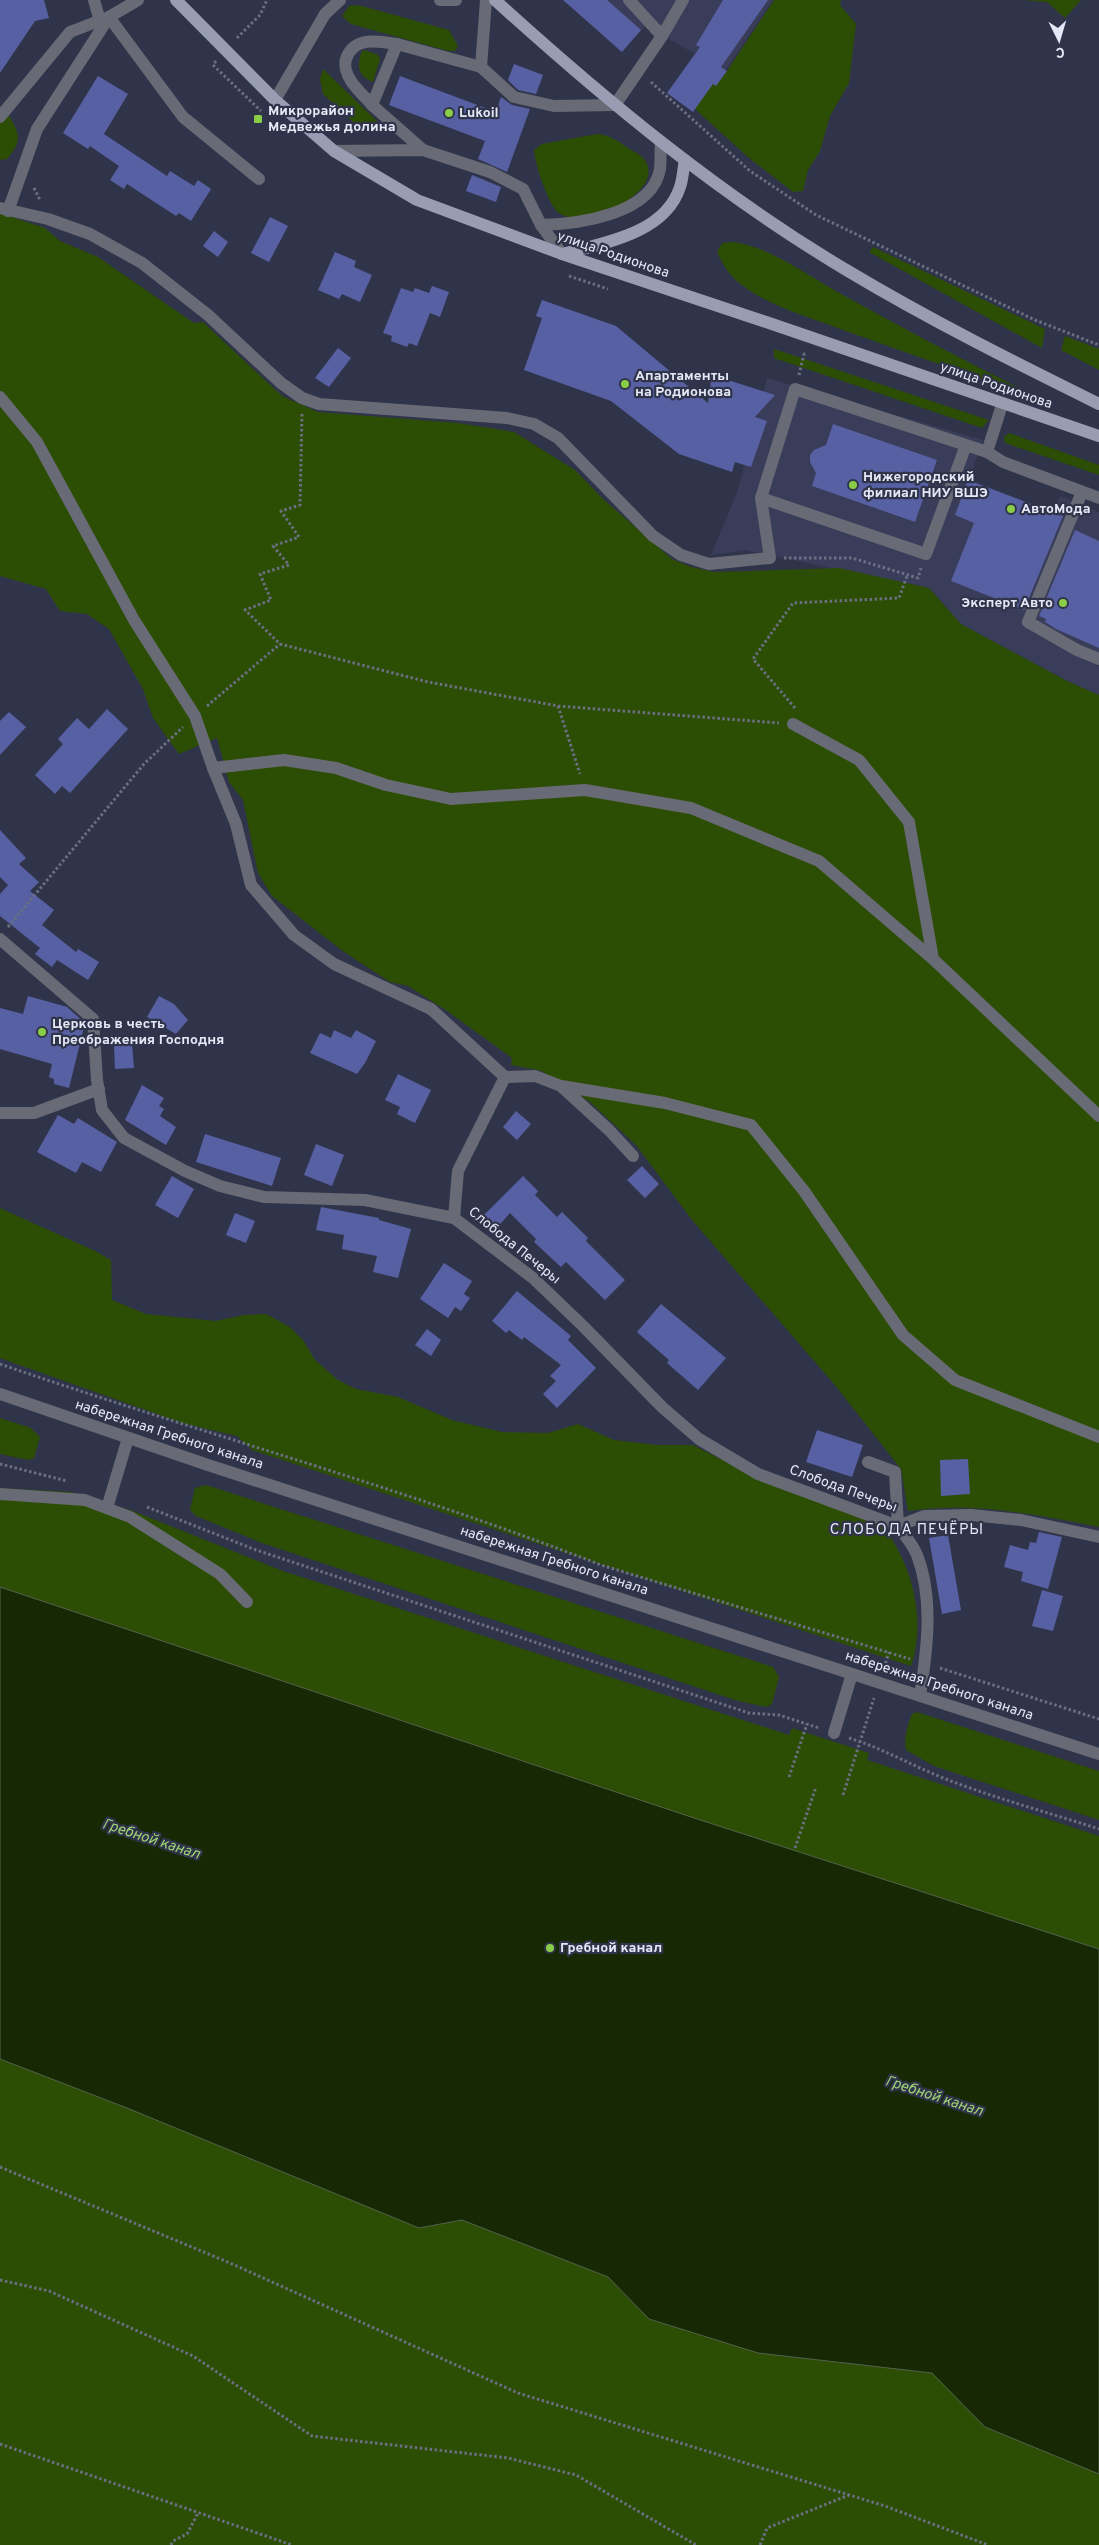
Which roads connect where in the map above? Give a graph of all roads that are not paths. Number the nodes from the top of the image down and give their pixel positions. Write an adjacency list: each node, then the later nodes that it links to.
1 (94, 0): 11 (street)
2 (138, 0): 11 (street)
3 (176, 0): 15 (main road, улица Родионова)
4 (340, 0): 15 (street)
5 (440, 0): 6 (street)
6 (456, 0)
7 (486, 0): 14 (street)
8 (495, 0): 17 (main road, улица Родионова)
9 (629, 0): 12 (street)
10 (683, 0): 12 (street)
11 (105, 19): 18 (street); 23 (street); 24 (street)
12 (662, 36): 17 (street)
13 (397, 44): 14 (street); 16 (street); 16 (street)
14 (480, 67): 17 (street)
15 (275, 100): 21 (main road, улица Родионова)
16 (372, 105): 20 (street)
17 (615, 105): 19 (main road, улица Родионова)
18 (0, 117)
19 (661, 142): 22 (main road, улица Родионова); 25 (street)
20 (423, 150): 21 (street); 25 (street)
21 (334, 151): 26 (main road, улица Родионова)
22 (685, 160): 26 (main road); 28 (main road, улица Родионова)
23 (259, 179)
24 (4, 210): 34 (street)
25 (540, 225): 26 (street)
26 (562, 254): 29 (main road, улица Родионова)
27 (0, 397): 38 (street)
28 (1099, 404)
29 (1002, 405): 30 (main road, улица Родионова); 32 (street)
30 (1099, 436)
31 (966, 445): 32 (street); 34 (street); 34 (street)
32 (987, 452): 33 (street)
33 (1082, 492): 35 (street); 36 (street)
34 (761, 498)
35 (1099, 498)
36 (1099, 659)
37 (793, 724): 40 (street)
38 (213, 768): 40 (street); 41 (street)
39 (3, 934): 43 (street, Слобода Печеры)
40 (933, 959): 45 (street)
41 (506, 1077): 42 (street); 47 (street)
42 (561, 1086): 46 (street); 49 (street)
43 (99, 1089): 44 (street); 47 (street, Слобода Печеры)
44 (0, 1113)
45 (1099, 1116)
46 (633, 1156)
47 (454, 1218): 54 (street, Слобода Печеры)
48 (0, 1394): 50 (street, набережная Гребного канала)
49 (1099, 1437)
50 (128, 1438): 53 (street); 57 (street, набережная Гребного канала)
51 (868, 1462): 54 (street)
52 (0, 1494): 53 (street)
53 (107, 1508): 56 (street)
54 (898, 1526): 55 (street, Слобода Печеры); 58 (street)
55 (1099, 1537)
56 (247, 1602)
57 (852, 1674): 58 (street, набережная Гребного канала); 59 (street)
58 (920, 1696): 60 (street, набережная Гребного канала)
59 (834, 1733)
60 (1099, 1754)

